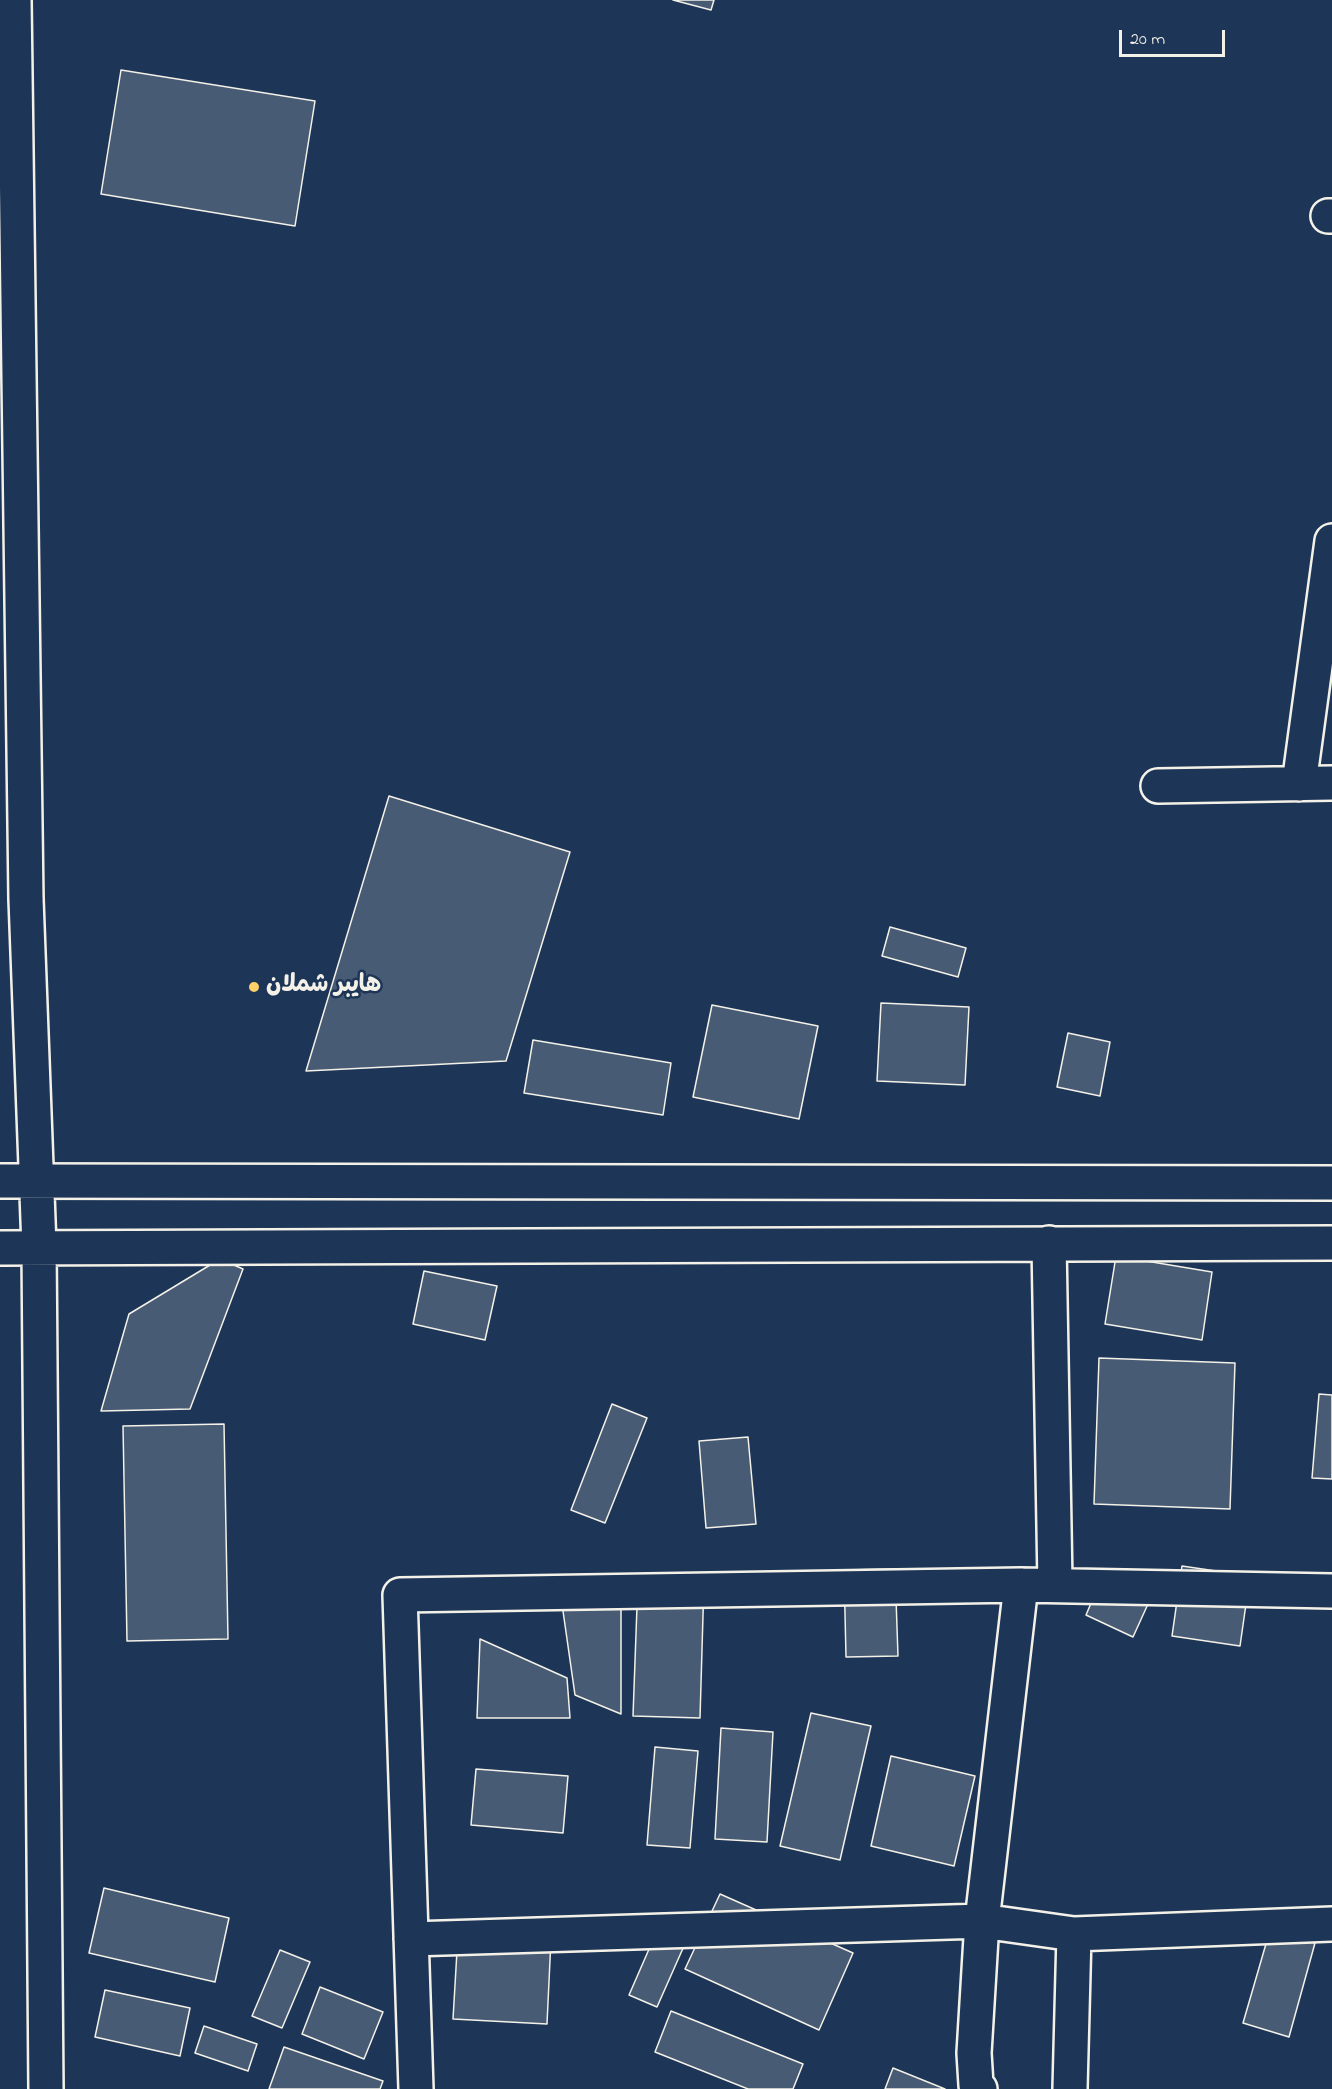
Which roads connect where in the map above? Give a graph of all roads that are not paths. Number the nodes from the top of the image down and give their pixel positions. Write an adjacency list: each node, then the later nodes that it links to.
1 (14, 0): 7 (street)
2 (1332, 541): 4 (street)
3 (1332, 783): 4 (street)
4 (1299, 784): 5 (street)
5 (1158, 786)
6 (0, 1181): 7 (street)
7 (37, 1182): 8 (street); 11 (street)
8 (1332, 1183)
9 (1049, 1243): 10 (street); 11 (street); 13 (street)
10 (1332, 1243)
11 (39, 1247): 12 (street); 20 (street)
12 (0, 1248)
13 (1055, 1584): 14 (street); 15 (street)
14 (1021, 1585): 16 (street); 19 (street)
15 (1332, 1592)
16 (982, 1921): 18 (street); 19 (street); 22 (street)
17 (1332, 1924): 18 (street)
18 (1074, 1934): 23 (street)
19 (411, 1939): 21 (street)
20 (46, 2089)
21 (416, 2089)
22 (980, 2089)
23 (1070, 2089)

